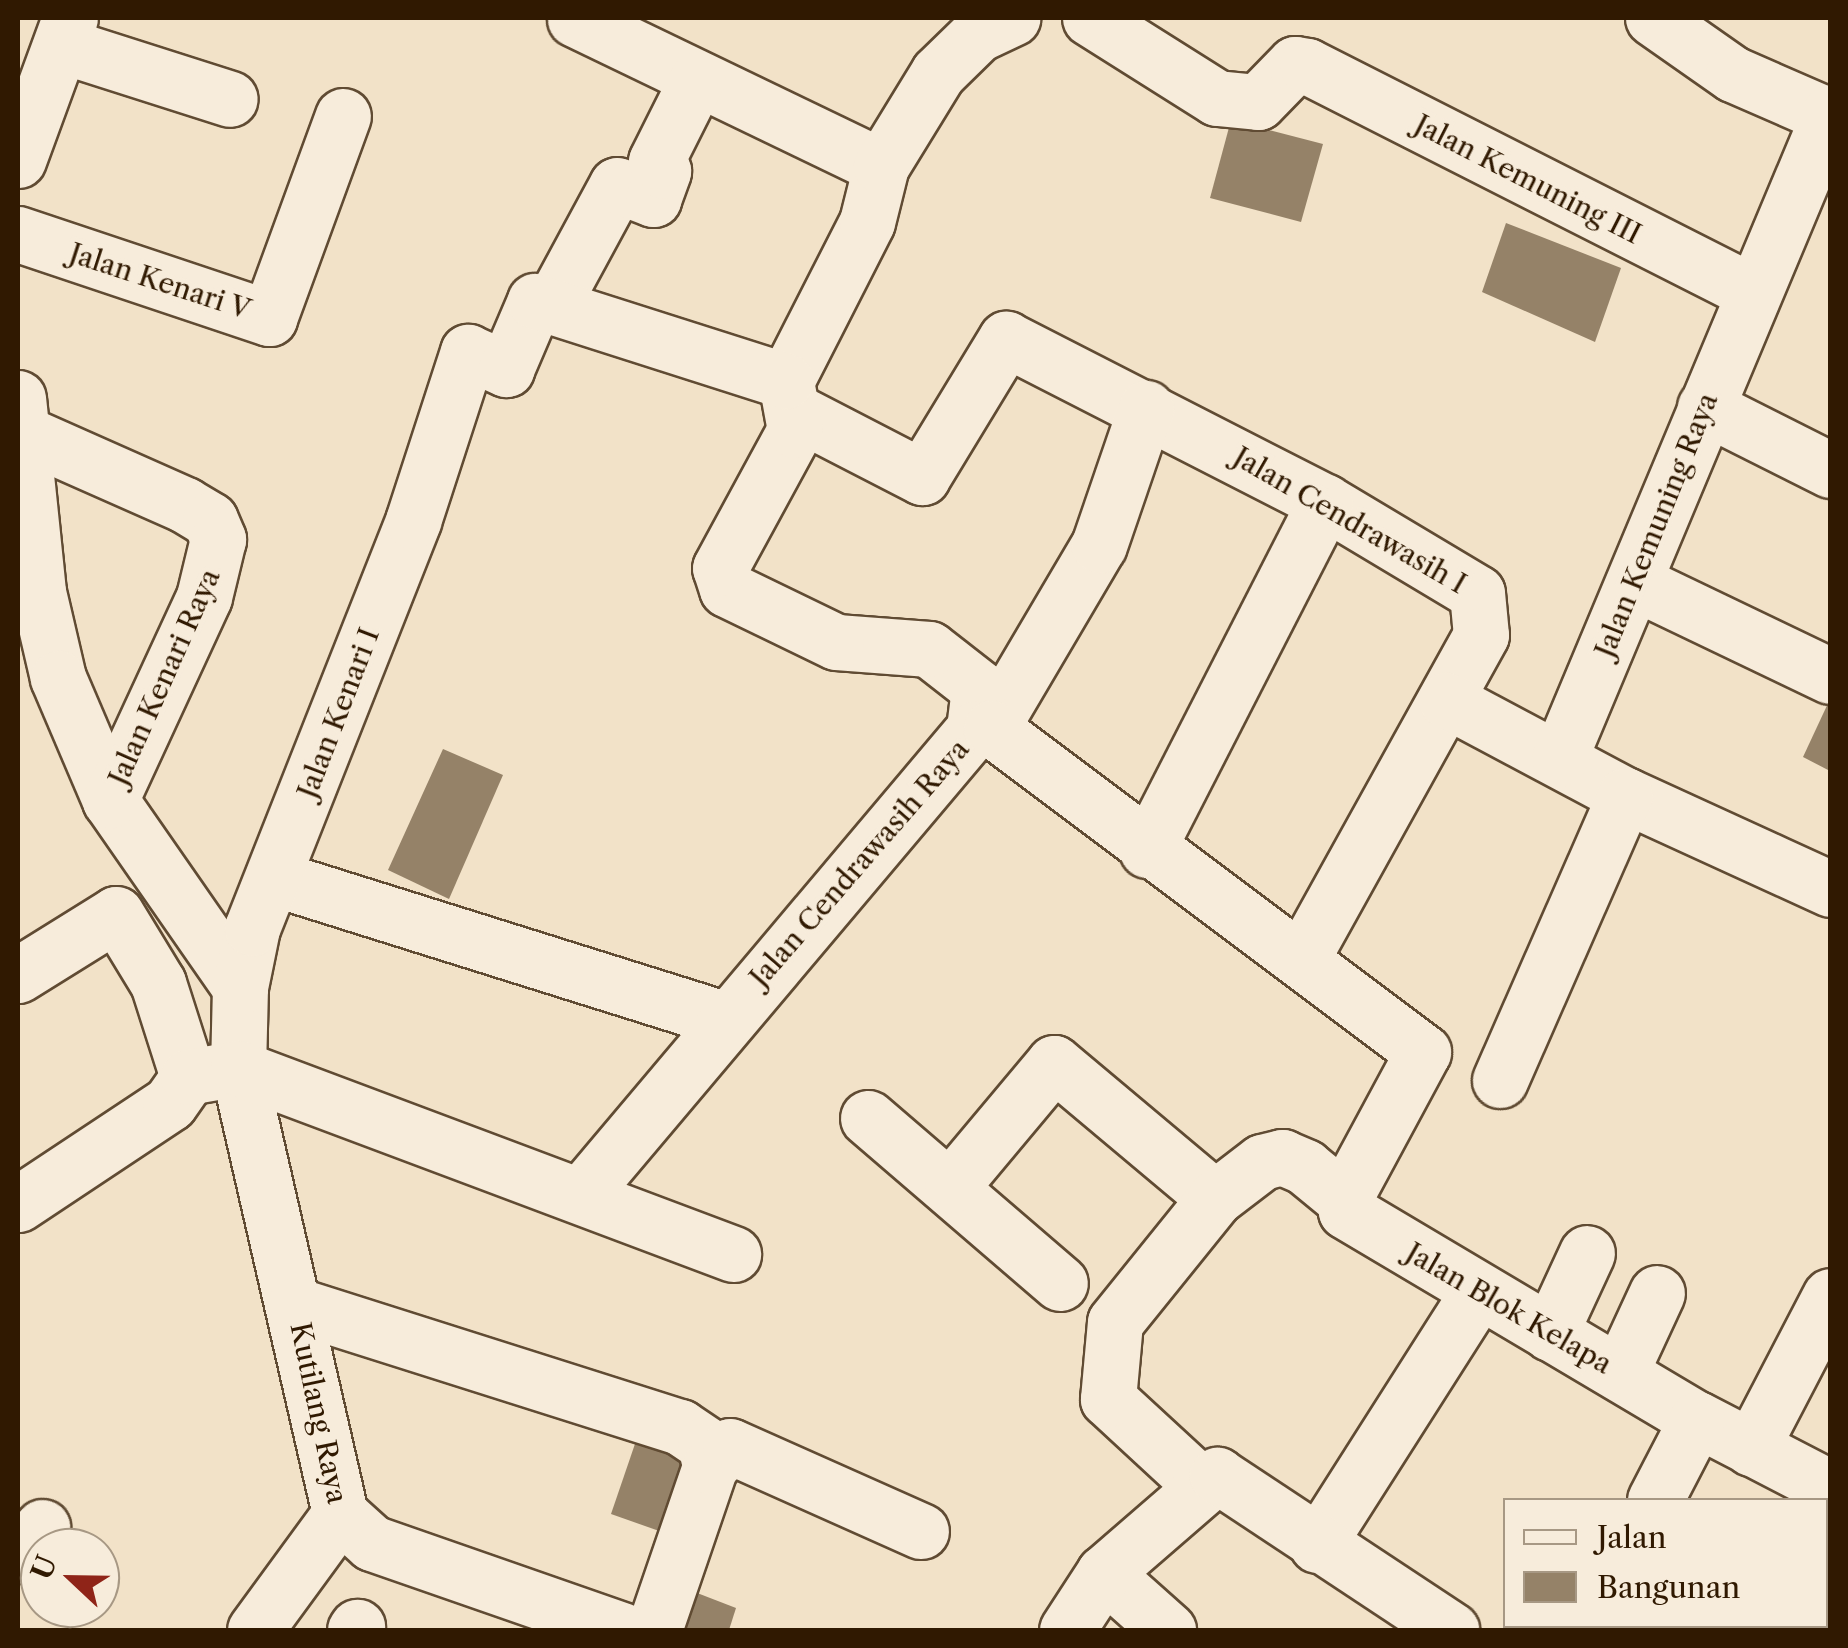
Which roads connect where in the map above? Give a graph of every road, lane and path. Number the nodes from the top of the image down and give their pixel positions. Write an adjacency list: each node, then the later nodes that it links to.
1 (1012, 18): 11 (street)
2 (1090, 18): 13 (street, Jalan Kemuning III)
3 (1653, 18): 8 (street)
4 (575, 20): 6 (street)
5 (65, 31): 7 (street); 10 (street)
6 (697, 79): 11 (street); 14 (street)
7 (230, 98)
8 (1830, 114): 13 (street, Jalan Kemuning Raya)
9 (344, 116): 12 (street, Jalan Kenari V)
10 (18, 160)
11 (880, 166): 15 (street)
12 (18, 234)
13 (1751, 291): 16 (street, Jalan Kemuning Raya)
14 (552, 305): 15 (street); 30 (street, Jalan Kenari I)
15 (791, 396): 17 (street, Jalan Cendrawasih I); 25 (street)
16 (1705, 407): 19 (street); 22 (street, Jalan Kemuning Raya)
17 (1146, 408): 20 (street, Jalan Cendrawasih I); 25 (street)
18 (21, 416): 21 (street, Jalan Kenari Raya); 28 (street, Jalan Kenari Raya)
19 (1830, 470)
20 (1326, 502): 24 (street, Jalan Cendrawasih I); 29 (street)
21 (24, 548): 28 (street, Jalan Kenari Raya)
22 (1634, 582): 23 (street); 26 (street, Jalan Kemuning Raya)
23 (1830, 676)
24 (1446, 700): 26 (street); 32 (street, Jalan Cendrawasih I)
25 (983, 729): 29 (street, Jalan Cendrawasih Raya); 35 (street, Jalan Cendrawasih Raya)
26 (1558, 758): 27 (street)
27 (1625, 796): 31 (street); 37 (street)
28 (110, 800): 34 (street, Jalan Kenari Raya)
29 (1147, 850): 32 (street, Jalan Cendrawasih Raya)
30 (274, 878): 34 (street, Jalan Kenari I); 35 (street)
31 (1830, 889)
32 (1303, 956): 42 (street, Jalan Cendrawasih Raya)
33 (18, 975): 36 (street)
34 (240, 987): 36 (street)
35 (725, 1019): 40 (street, Jalan Cendrawasih Raya)
36 (212, 1073): 40 (street); 43 (street); 50 (street)
37 (1500, 1080)
38 (868, 1118): 39 (street)
39 (952, 1185): 41 (street); 46 (street)
40 (581, 1195): 45 (street)
41 (1215, 1198): 42 (street, Jalan Blok Kelapa); 56 (street)
42 (1344, 1199): 47 (street, Jalan Blok Kelapa)
43 (18, 1204)
44 (1587, 1253): 51 (street)
45 (733, 1254)
46 (1060, 1283)
47 (1479, 1291): 51 (street, Jalan Blok Kelapa); 61 (street)
48 (1657, 1293): 52 (street)
49 (1830, 1296): 54 (street)
50 (295, 1305): 55 (street); 59 (street, Kutilang Raya)
51 (1550, 1332): 52 (street, Jalan Blok Kelapa)
52 (1620, 1373): 53 (street, Jalan Blok Kelapa)
53 (1696, 1419): 54 (street, Jalan Blok Kelapa); 58 (street)
54 (1751, 1448): 57 (street, Jalan Blok Kelapa)
55 (710, 1466): 60 (street); 65 (street)
56 (1200, 1483): 61 (street); 62 (street)
57 (1830, 1488)
58 (1655, 1498)
59 (340, 1514): 63 (street); 64 (street, Kutilang Raya)
60 (921, 1531)
61 (1317, 1546): 68 (street)
62 (1104, 1573): 66 (street); 67 (street)
63 (255, 1630)
64 (622, 1630)
65 (654, 1630)
66 (1067, 1630)
67 (1168, 1630)
68 (1451, 1630)

